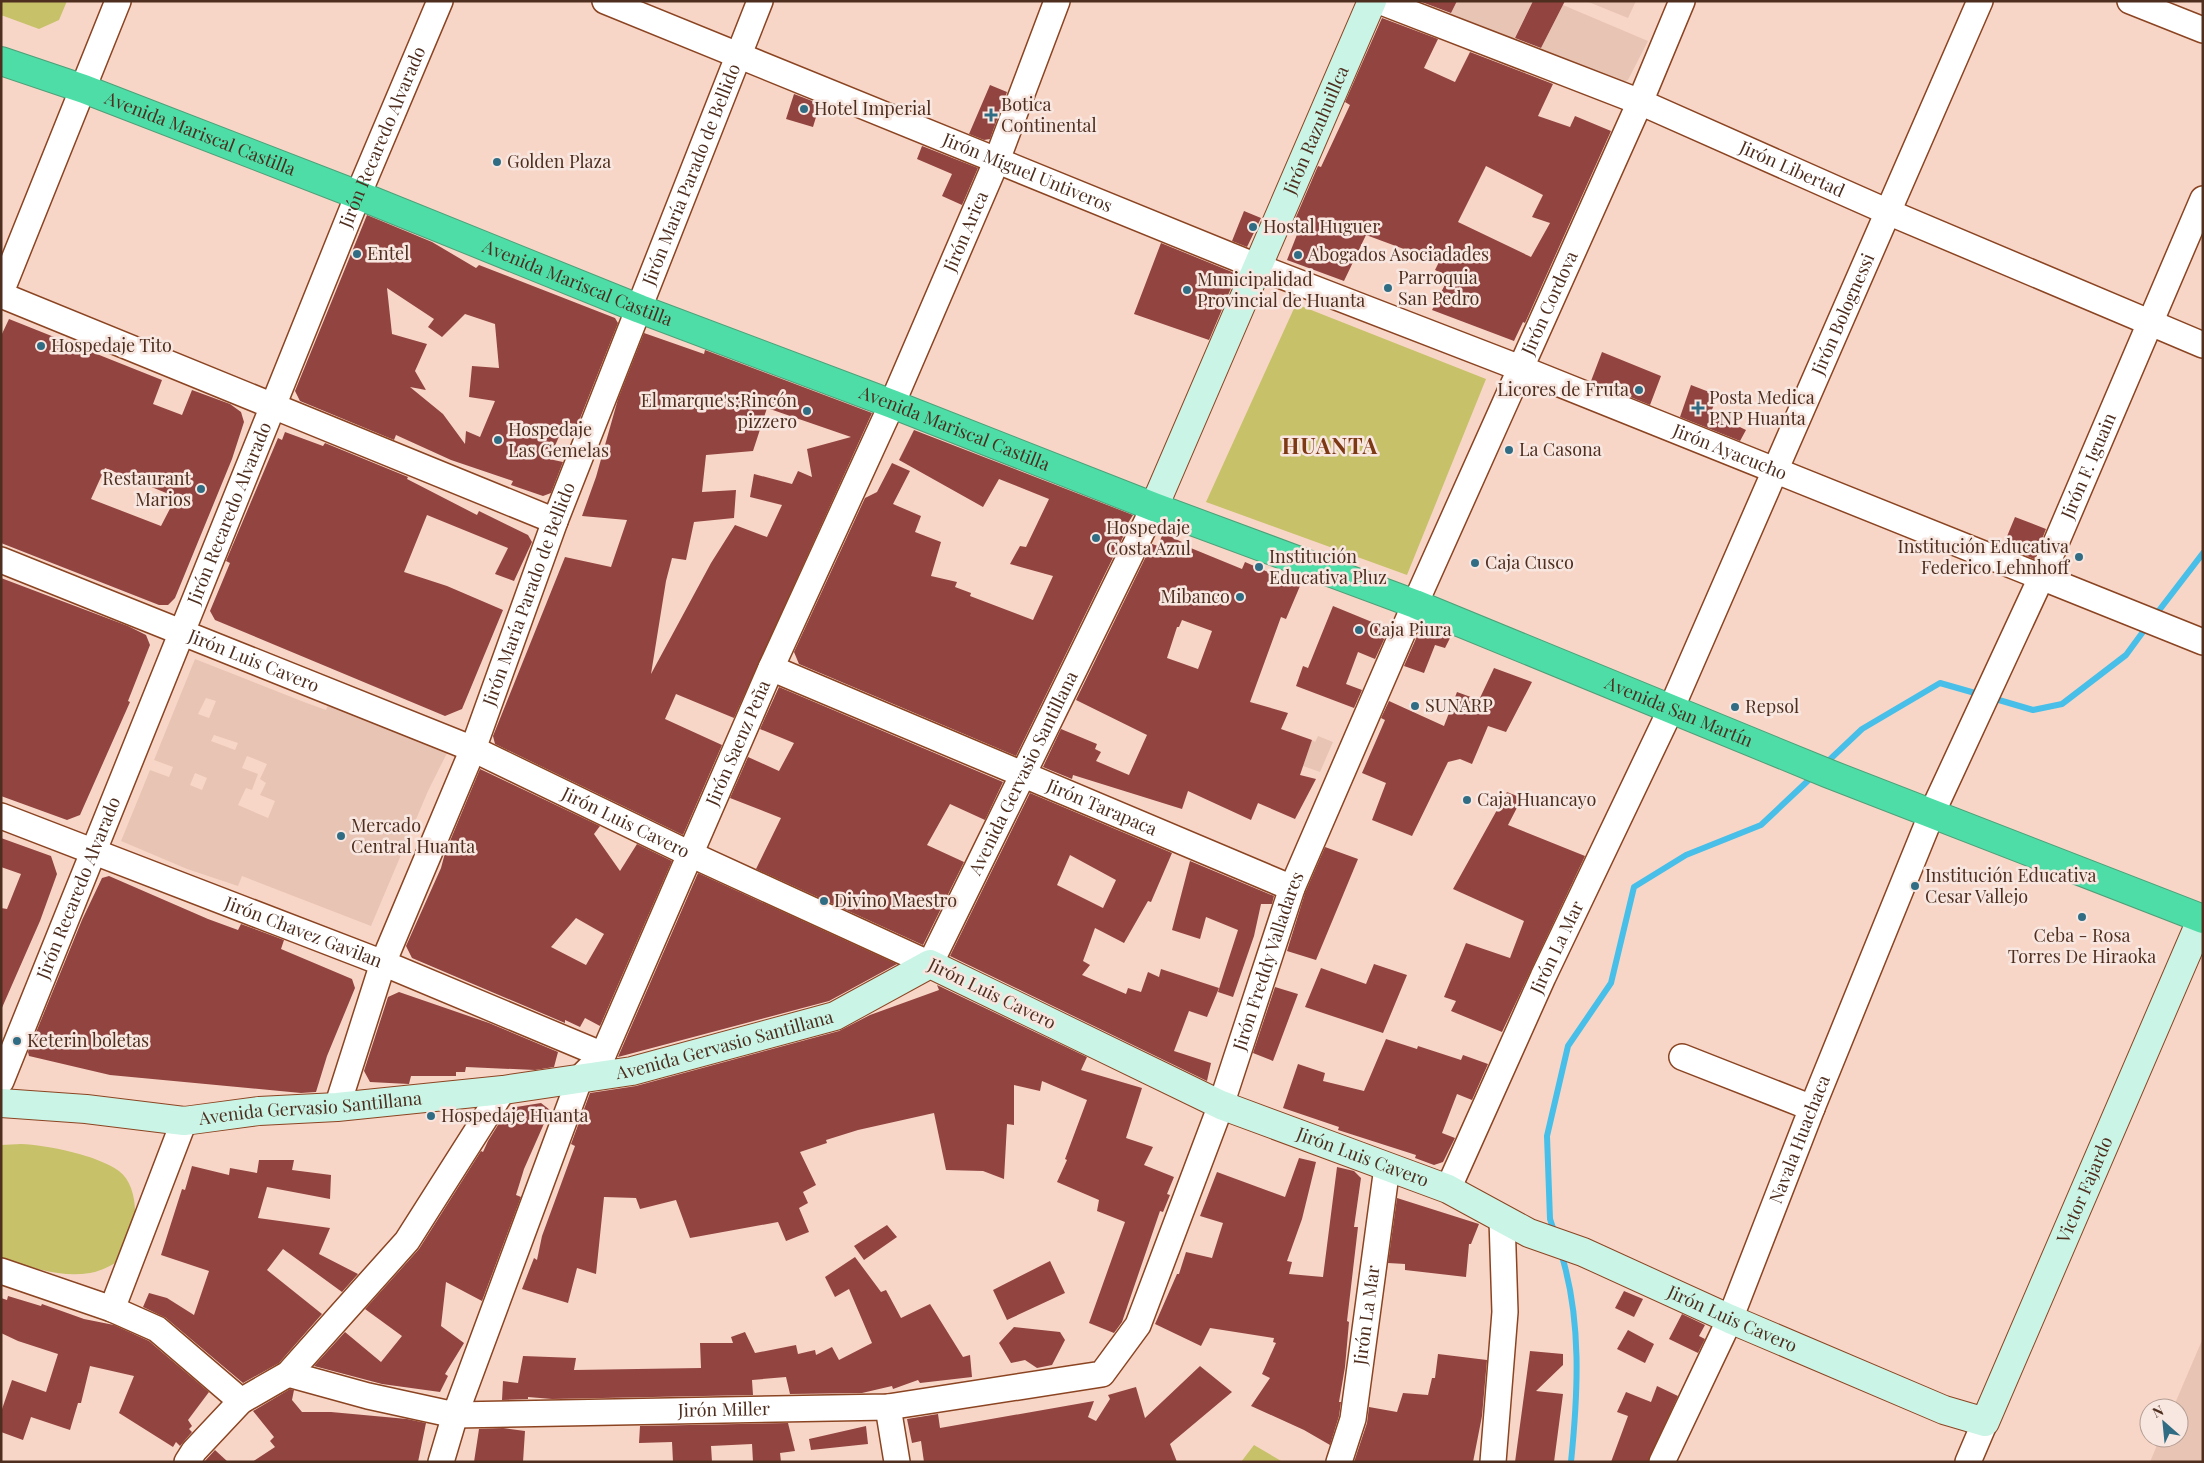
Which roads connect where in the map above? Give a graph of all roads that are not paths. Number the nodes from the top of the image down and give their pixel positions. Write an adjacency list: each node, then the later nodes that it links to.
1 (118, 1): 14 (street)
2 (440, 1): 17 (street, Jirón Recaredo Alvarado)
3 (605, 1): 12 (street, Jirón Miguel Untiveros)
4 (760, 1): 12 (street, Jirón María Parado de Bellido)
5 (1057, 1): 16 (street, Jirón Arica)
6 (1372, 1): 20 (street, Jirón Razuhuillca)
7 (1379, 1): 15 (street, Jirón Libertad)
8 (1682, 1): 15 (street, Jirón Cordova)
9 (1980, 1): 19 (street, Jirón Bolognessi)
10 (2130, 1): 11 (street)
11 (2203, 30)
12 (738, 55): 16 (street, Jirón Miguel Untiveros); 22 (street, Jirón María Parado de Bellido)
13 (1, 61): 14 (highway, Avenida Mariscal Castilla)
14 (84, 89): 17 (highway, Avenida Mariscal Castilla); 21 (street)
15 (1640, 102): 19 (street, Jirón Libertad); 25 (street, Jirón Cordova)
16 (997, 160): 20 (street, Jirón Miguel Untiveros); 26 (street, Jirón Arica)
17 (358, 195): 22 (highway, Avenida Mariscal Castilla); 27 (street, Jirón Recaredo Alvarado)
18 (2203, 200): 23 (street, Jirón F. Iguain)
19 (1888, 212): 23 (street, Jirón Libertad); 28 (street, Jirón Bolognessi)
20 (1256, 266): 25 (street, Jirón Ayacucho); 29 (street, Jirón Razuhuillca)
21 (1, 293): 27 (street)
22 (640, 309): 26 (highway, Avenida Mariscal Castilla); 30 (street, Jirón María Parado de Bellido)
23 (2149, 324): 24 (street, Jirón Libertad); 32 (street, Jirón F. Iguain)
24 (2203, 345)
25 (1520, 368): 28 (street, Jirón Ayacucho); 33 (street, Jirón Cordova)
26 (892, 404): 29 (highway, Avenida Mariscal Castilla); 36 (street, Jirón Saenz Peña)
27 (274, 407): 30 (street); 34 (street, Jirón Recaredo Alvarado)
28 (1775, 472): 32 (street, Jirón Ayacucho); 37 (street, Jirón Bolognessi)
29 (1154, 507): 33 (highway, Avenida San Martín); 39 (street, Avenida Gervasio Santillana)
30 (555, 520): 38 (street, Jirón María Parado de Bellido)
31 (1, 560): 34 (street, Jirón Luis Cavero)
32 (2041, 578): 35 (street, Jirón Ayacucho); 40 (street, Jirón F. Iguain)
33 (1415, 604): 37 (highway, Avenida San Martín); 44 (street, Jirón Freddy Valladares)
34 (183, 632): 38 (street, Jirón Luis Cavero); 42 (street, Jirón Recaredo Alvarado)
35 (2203, 642)
36 (771, 668): 39 (street, Jirón Tarapaca); 43 (street, Jirón Saenz Peña)
37 (1671, 709): 40 (highway, Avenida San Martín); 59 (street, Jirón La Mar)
38 (473, 749): 43 (street, Jirón Luis Cavero); 46 (street, Jirón María Parado de Bellido)
39 (1022, 773): 44 (street, Jirón Tarapaca); 47 (street, Avenida Gervasio Santillana)
40 (1932, 813): 45 (highway, Avenida San Martín); 56 (street, Navala Huachaca)
41 (1, 816): 42 (street, Jirón Chavez Gavilan)
42 (93, 850): 46 (street, Jirón Chavez Gavilan); 51 (street, Jirón Recaredo Alvarado)
43 (690, 854): 47 (street, Jirón Luis Cavero); 48 (street, Jirón Saenz Peña)
44 (1292, 888): 54 (street, Jirón Freddy Valladares)
45 (2203, 918): 69 (street, Victor Fajardo)
46 (383, 963): 48 (street, Jirón Chavez Gavilan); 55 (street, Jirón María Parado de Bellido)
47 (930, 964): 50 (street, Avenida Gervasio Santillana); 54 (street, Jirón Luis Cavero)
48 (603, 1055): 50 (street, Jirón Saenz Peña)
49 (1682, 1057): 56 (street)
50 (580, 1078): 52 (street, Avenida Gervasio Santillana); 68 (street)
51 (1, 1081)
52 (503, 1090): 55 (street, Avenida Gervasio Santillana); 65 (street)
53 (1, 1103): 57 (street, Avenida Gervasio Santillana)
54 (1221, 1105): 58 (street, Jirón Luis Cavero); 64 (street, Jirón Freddy Valladares)
55 (337, 1107): 57 (street, Avenida Gervasio Santillana)
56 (1812, 1108): 63 (street, Navala Huachaca)
57 (184, 1120): 62 (street)
58 (1387, 1166): 59 (street, Jirón Luis Cavero); 73 (street, Jirón La Mar)
59 (1448, 1189): 60 (street, Jirón Luis Cavero)
60 (1502, 1219): 63 (street, Jirón Luis Cavero); 74 (street)
61 (1, 1271): 62 (street)
62 (112, 1309): 66 (street)
63 (1730, 1319): 69 (street, Jirón Luis Cavero); 75 (street, Navala Huachaca)
64 (1138, 1325): 67 (street, Jirón Miller)
65 (288, 1374): 66 (street); 68 (street, Jirón Miller)
66 (241, 1401): 70 (street)
67 (888, 1407): 68 (street, Jirón Miller); 72 (street)
68 (455, 1415): 71 (street)
69 (1985, 1422): 76 (street, Victor Fajardo)
70 (187, 1462)
71 (441, 1462)
72 (897, 1462)
73 (1339, 1462)
74 (1493, 1462)
75 (1662, 1462)
76 (1968, 1462)

